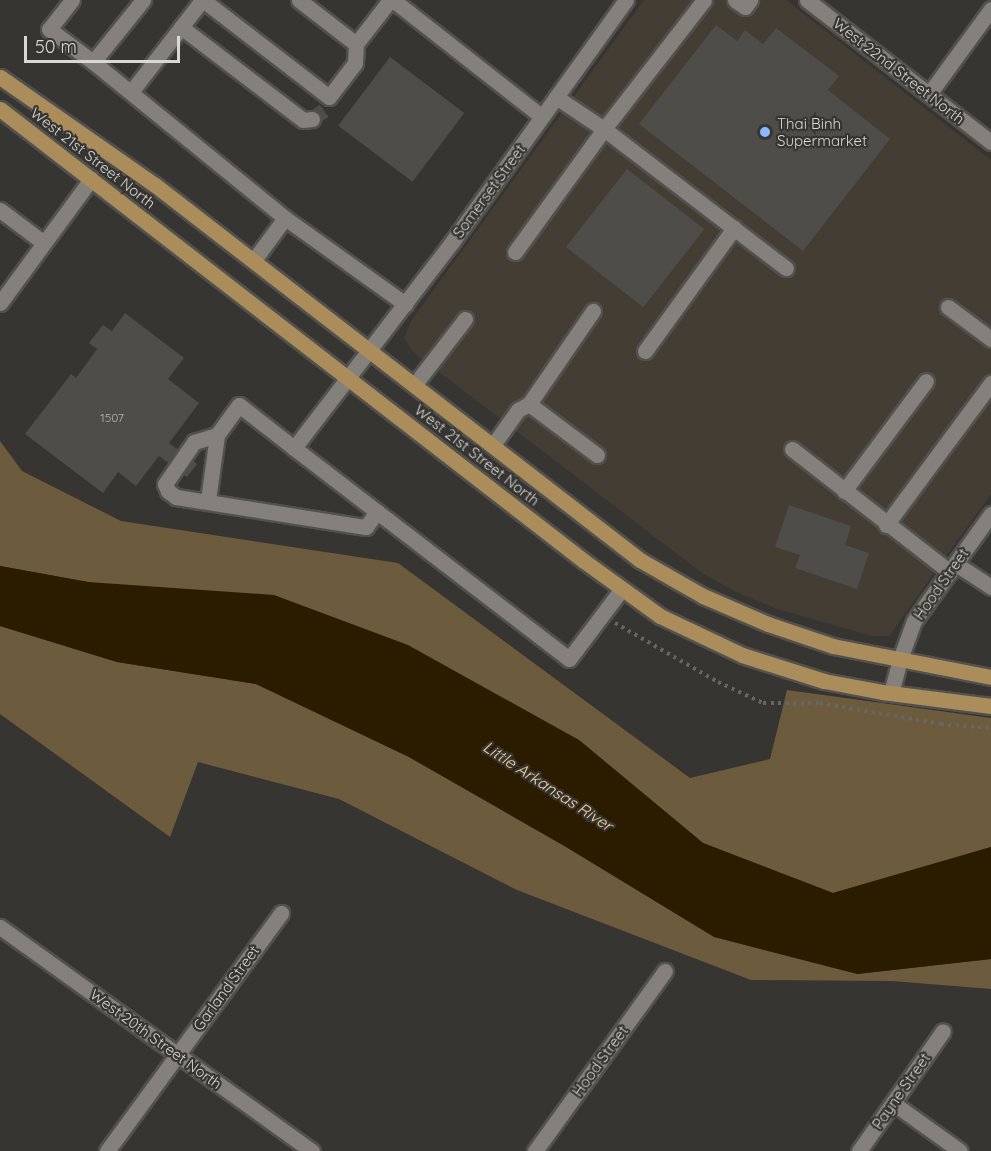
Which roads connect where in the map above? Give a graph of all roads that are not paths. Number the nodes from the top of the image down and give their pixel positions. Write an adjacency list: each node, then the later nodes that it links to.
1 (72, 0): 15 (street)
2 (142, 0): 15 (street)
3 (203, 0): 13 (street); 14 (street)
4 (299, 0): 14 (street)
5 (392, 0): 11 (street); 14 (street)
6 (626, 0): 19 (street, Somerset Street)
7 (704, 0): 23 (street)
8 (735, 0): 9 (street)
9 (750, 0)
10 (807, 0): 18 (street, West 22nd Street North)
11 (410, 5): 21 (street)
12 (991, 9): 18 (street)
13 (181, 27): 17 (street); 22 (street)
14 (357, 44)
15 (93, 62): 17 (street)
16 (0, 77): 31 (main road, West 21st Street North)
17 (131, 92): 27 (street)
18 (929, 94): 24 (street, West 22nd Street North)
19 (556, 97): 21 (street, Somerset Street); 23 (street)
20 (0, 109): 25 (main road, West 21st Street North)
21 (542, 117): 34 (street, Somerset Street)
22 (312, 119)
23 (604, 129): 28 (street); 30 (street)
24 (991, 142)
25 (91, 179): 29 (street); 41 (main road, West 21st Street North)
26 (0, 210): 29 (street)
27 (285, 218): 31 (street); 34 (street)
28 (734, 228): 32 (street); 40 (street)
29 (44, 243): 33 (street)
30 (515, 252)
31 (254, 260): 39 (main road, West 21st Street North)
32 (786, 268)
33 (0, 303)
34 (405, 304): 39 (street, Somerset Street)
35 (948, 307): 38 (street)
36 (593, 311): 45 (street)
37 (465, 320): 44 (street)
38 (991, 339)
39 (370, 349): 41 (street, Somerset Street); 44 (main road, West 21st Street North)
40 (645, 351)
41 (348, 378): 48 (street, Somerset Street); 58 (main road, West 21st Street North)
42 (926, 381): 51 (street)
43 (991, 383): 55 (street)
44 (415, 384): 47 (main road, West 21st Street North)
45 (530, 404): 47 (street); 50 (street)
46 (217, 435): 48 (street); 52 (street); 52 (street)
47 (493, 445): 59 (main road, West 21st Street North)
48 (294, 448): 53 (street)
49 (792, 449): 51 (street)
50 (597, 455)
51 (844, 491): 55 (street)
52 (208, 500): 53 (street)
53 (377, 511): 58 (street)
54 (991, 514): 56 (street, Hood Street)
55 (886, 525): 56 (street)
56 (953, 568): 57 (street); 59 (street, Hood Street)
57 (991, 587)
58 (621, 590): 61 (main road, West 21st Street North)
59 (900, 659): 60 (main road, West 21st Street North); 61 (street, Hood Street)
60 (991, 677)
61 (891, 693): 62 (main road, West 21st Street North)
62 (991, 705)
63 (280, 913): 67 (street, Garland Street)
64 (0, 927): 67 (street, West 20th Street North)
65 (665, 971): 71 (street, Hood Street)
66 (943, 1031): 68 (street, Payne Street)
67 (178, 1054): 69 (street, Garland Street); 70 (street, West 20th Street North)
68 (893, 1102): 72 (street, Payne Street); 73 (street)
69 (107, 1151)
70 (312, 1151)
71 (535, 1151)
72 (859, 1151)
73 (960, 1151)

